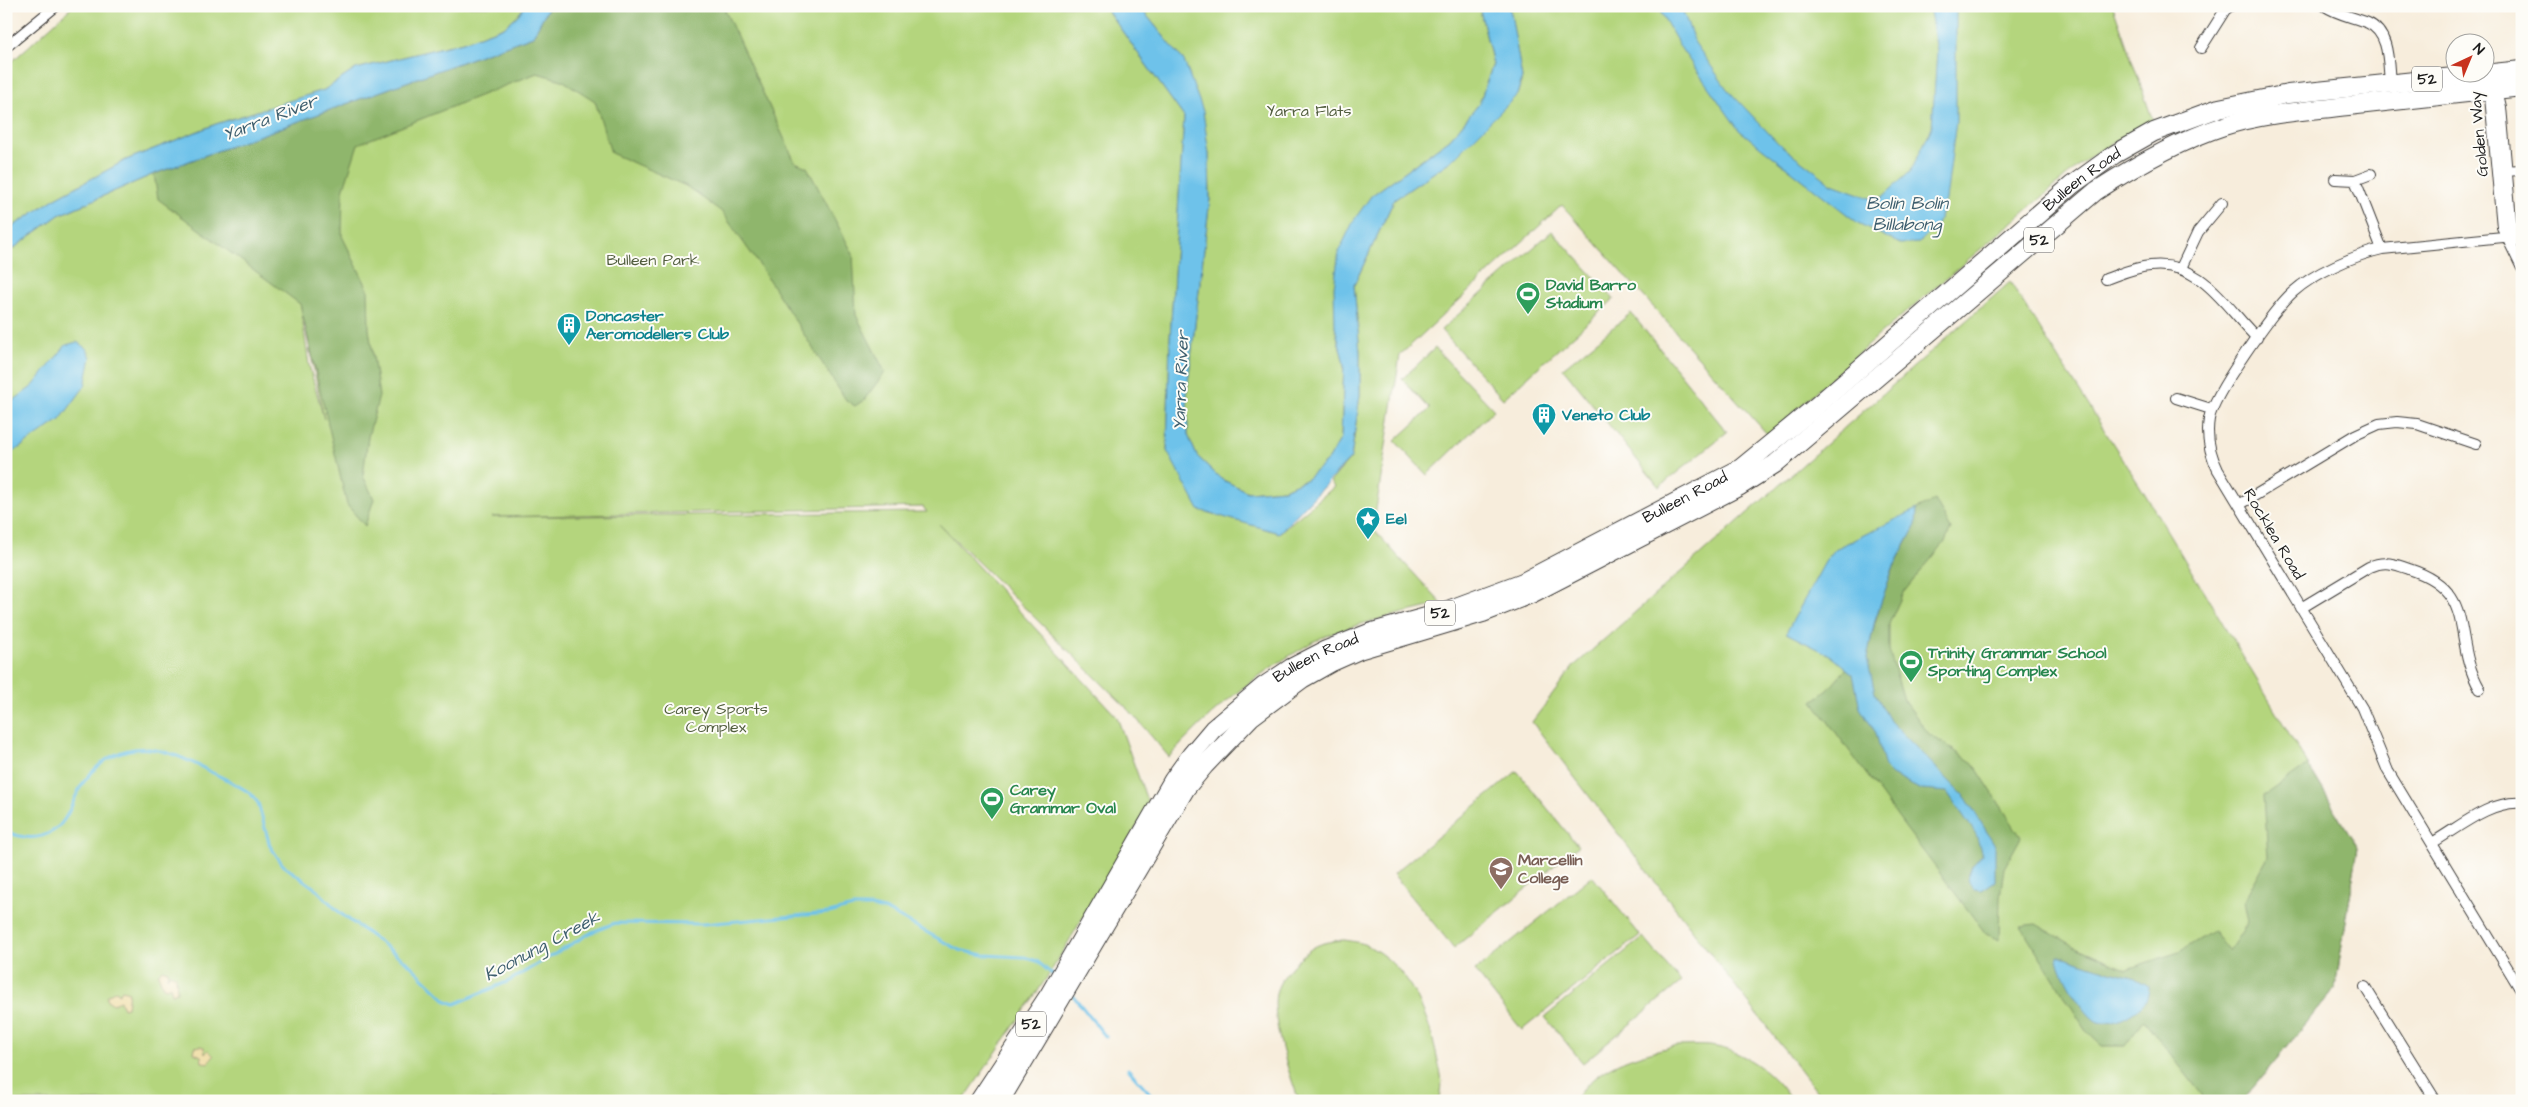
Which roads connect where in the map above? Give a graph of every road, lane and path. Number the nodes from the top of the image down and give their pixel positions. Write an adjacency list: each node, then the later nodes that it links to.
1 (56, 6): 4 (street)
2 (2230, 6): 5 (street)
3 (2325, 6): 7 (street)
4 (6, 46)
5 (2202, 48)
6 (2522, 70): 8 (highway, Bulleen Road / 52)
7 (2390, 83): 8 (highway, Bulleen Road / 52); 10 (highway, Bulleen Road / 52)
8 (2493, 84): 9 (highway, Bulleen Road / 52); 11 (highway, Bulleen Road / 52); 13 (street, Golden Way)
9 (2522, 87)
10 (2303, 93): 11 (highway); 32 (highway, Bulleen Road / 52)
11 (2308, 111): 32 (highway, Bulleen Road / 52)
12 (2522, 170): 13 (street)
13 (2502, 171): 18 (street, Golden Way)
14 (2371, 174): 16 (street)
15 (2335, 180): 16 (street)
16 (2355, 180): 19 (street)
17 (2222, 203): 20 (street)
18 (2509, 237): 19 (street, Rocklea Road); 21 (street, Golden Way)
19 (2382, 249): 23 (street, Rocklea Road)
20 (2181, 268): 22 (street); 23 (street)
21 (2522, 268)
22 (2106, 279)
23 (2257, 338): 25 (street, Rocklea Road)
24 (2176, 398): 25 (street)
25 (2211, 409): 27 (street, Rocklea Road)
26 (2476, 444): 27 (street)
27 (2239, 505): 28 (street, Rocklea Road)
28 (2301, 608): 29 (street); 31 (street, Rocklea Road)
29 (2480, 688)
30 (2522, 803): 31 (street)
31 (2432, 843): 34 (street, Rocklea Road)
32 (1084, 949): 36 (highway, Bulleen Road / 52); 37 (highway, Bulleen Road / 52)
33 (2365, 987): 38 (street)
34 (2522, 992)
35 (2522, 1098): 39 (street)
36 (979, 1101)
37 (1000, 1101)
38 (2436, 1101)
39 (2517, 1101)

